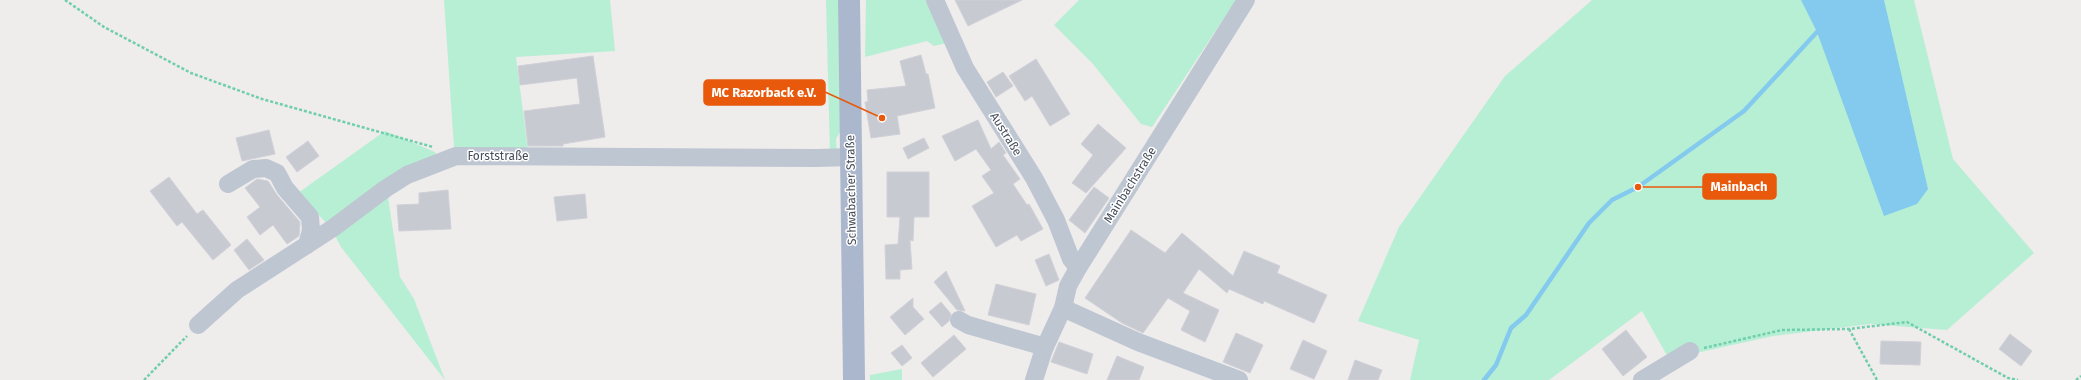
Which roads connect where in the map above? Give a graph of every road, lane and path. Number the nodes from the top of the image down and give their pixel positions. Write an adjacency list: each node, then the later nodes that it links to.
1 (65, 0): 5 (path)
2 (849, 0): 6 (main road, Schwabacher Straße)
3 (935, 0): 9 (street, Austraße)
4 (1246, 0): 9 (street, Mainbachstraße)
5 (456, 156): 6 (street, Forststraße); 8 (street, Forststraße)
6 (850, 157): 19 (main road, Schwabacher Straße)
7 (228, 184): 8 (street)
8 (307, 245): 12 (street, Forststraße)
9 (1078, 268): 10 (street, Mainbachstraße)
10 (1063, 308): 14 (street, Mainbachstraße); 16 (street)
11 (959, 320): 14 (street)
12 (198, 325): 18 (path)
13 (1849, 329): 15 (path); 23 (path); 24 (path)
14 (1045, 347): 20 (street, Mainbachstraße)
15 (1690, 351): 22 (street)
16 (1200, 373): 21 (street)
17 (2081, 376): 25 (path)
18 (144, 380)
19 (854, 380)
20 (1034, 380)
21 (1239, 380)
22 (1642, 380)
23 (1877, 380)
24 (2018, 380)
25 (2076, 380)

